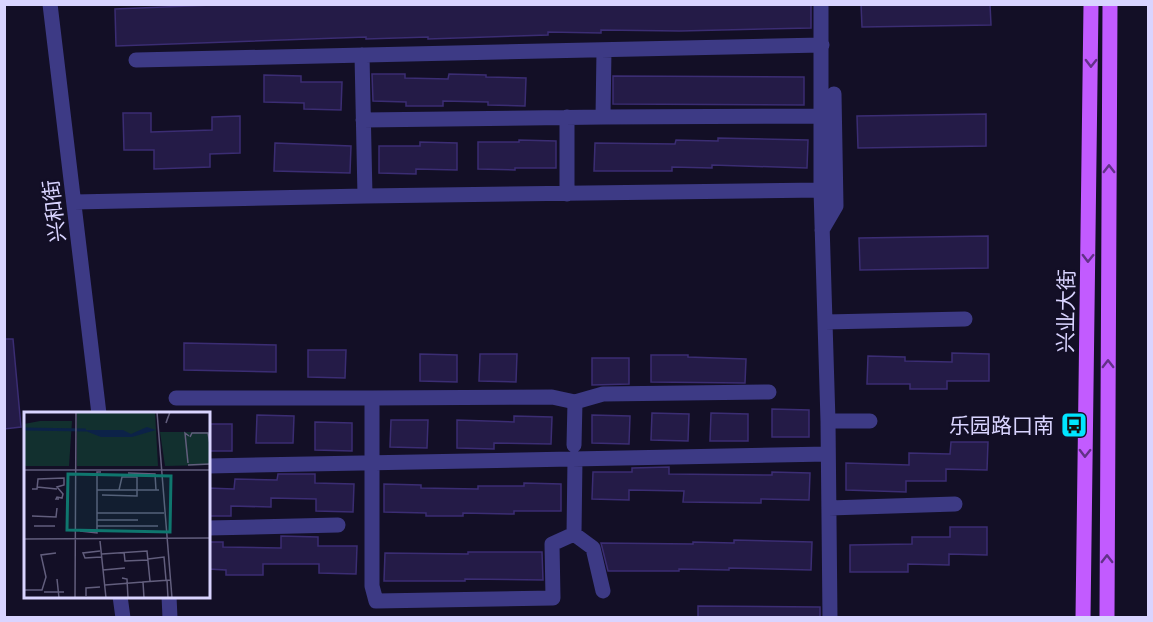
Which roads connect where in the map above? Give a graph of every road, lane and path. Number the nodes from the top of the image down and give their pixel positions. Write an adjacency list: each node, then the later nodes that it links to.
1 (51, 4): 17 (street, 兴和街)
2 (821, 4): 5 (street)
3 (1091, 4): 43 (main road, 兴业大街, one-way to 43)
4 (1110, 4): 44 (main road, 兴业大街, one-way to 4)
5 (822, 45): 6 (street); 10 (street)
6 (604, 50): 7 (street); 12 (street)
7 (362, 55): 8 (street); 13 (street)
8 (136, 60)
9 (834, 94): 18 (street)
10 (822, 116): 12 (street); 14 (street)
11 (567, 117): 12 (street); 13 (street); 15 (street)
12 (603, 117)
13 (363, 120): 16 (street)
14 (821, 190): 15 (street); 18 (street)
15 (567, 194): 16 (street)
16 (364, 196): 17 (street)
17 (74, 202): 25 (street, 兴和街)
18 (822, 230): 20 (street)
19 (965, 319): 20 (street)
20 (825, 322): 26 (street)
21 (769, 392): 24 (street)
22 (176, 398): 23 (street)
23 (372, 398): 24 (street); 30 (street)
24 (575, 402): 28 (street)
25 (99, 412)
26 (828, 421): 27 (street); 29 (street)
27 (870, 421)
28 (574, 452): 29 (street); 30 (street); 36 (street)
29 (828, 454): 33 (street)
30 (372, 463): 31 (street); 36 (street)
31 (210, 466)
32 (955, 504): 33 (street)
33 (829, 508): 42 (street)
34 (338, 525): 35 (street)
35 (210, 528)
36 (574, 534): 37 (street)
37 (603, 591)
38 (120, 598): 40 (street)
39 (169, 598): 41 (street)
40 (123, 618)
41 (170, 618)
42 (830, 618)
43 (1083, 618)
44 (1107, 618)

